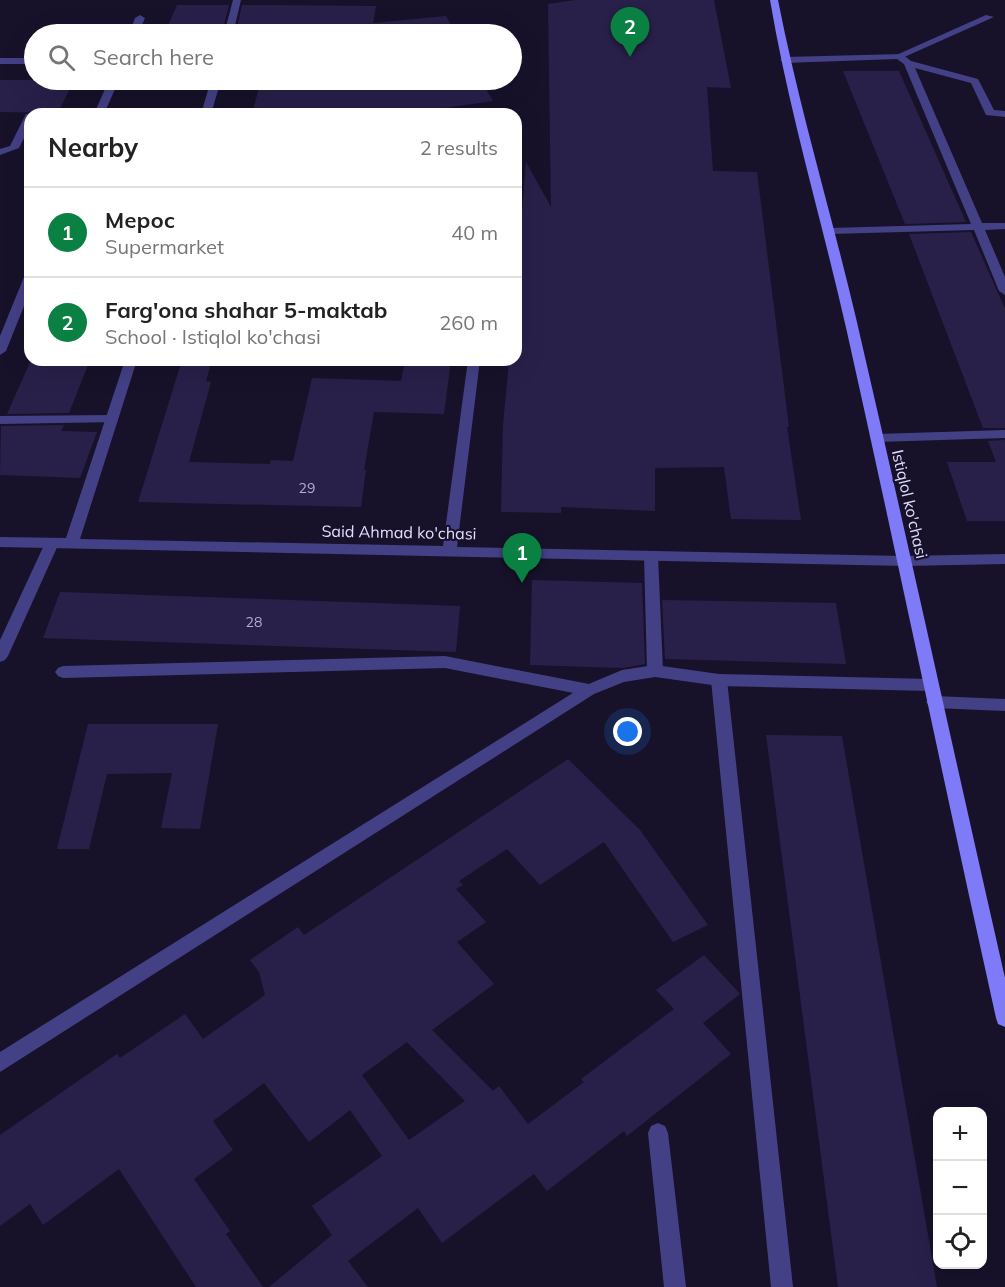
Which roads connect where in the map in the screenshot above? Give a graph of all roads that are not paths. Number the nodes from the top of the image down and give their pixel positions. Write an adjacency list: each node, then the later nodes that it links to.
1 (237, 0): 6 (street)
2 (778, 3): 8 (main road, Istiqlol ko'chasi)
3 (989, 17): 7 (street)
4 (140, 18): 5 (street)
5 (137, 24)
6 (231, 24)
7 (899, 56): 8 (street); 11 (street)
8 (785, 60): 21 (main road, Istiqlol ko'chasi)
9 (0, 61): 10 (street)
10 (24, 61)
11 (908, 63): 16 (street); 19 (street)
12 (110, 90): 14 (street)
13 (213, 90): 15 (street)
14 (102, 108)
15 (208, 108)
16 (1005, 114)
17 (24, 128): 18 (street)
18 (0, 152)
19 (977, 226): 20 (street); 21 (street); 22 (street)
20 (1005, 226)
21 (830, 231): 30 (main road, Istiqlol ko'chasi)
22 (1005, 291)
23 (24, 292): 24 (street)
24 (0, 351)
25 (129, 366): 27 (street)
26 (473, 366): 34 (street)
27 (112, 419): 28 (street); 33 (street)
28 (0, 420)
29 (1005, 434): 30 (street)
30 (877, 438): 37 (main road, Istiqlol ko'chasi)
31 (0, 542): 32 (street, Said Ahmad ko'chasi)
32 (52, 543): 33 (street, Said Ahmad ko'chasi); 38 (street)
33 (72, 543): 34 (street, Said Ahmad ko'chasi)
34 (449, 551): 35 (street, Said Ahmad ko'chasi)
35 (651, 556): 37 (street, Said Ahmad ko'chasi); 39 (street)
36 (1005, 560): 37 (street, Said Ahmad ko'chasi)
37 (905, 561): 43 (main road, Istiqlol ko'chasi)
38 (0, 656)
39 (655, 671): 41 (street); 42 (street)
40 (63, 672): 42 (street)
41 (719, 680): 43 (street); 49 (street)
42 (589, 690): 46 (street)
43 (932, 694): 44 (street); 45 (main road, Istiqlol ko'chasi)
44 (1005, 705)
45 (1005, 1018)
46 (0, 1063)
47 (658, 1133): 48 (street)
48 (675, 1287)
49 (782, 1287)

